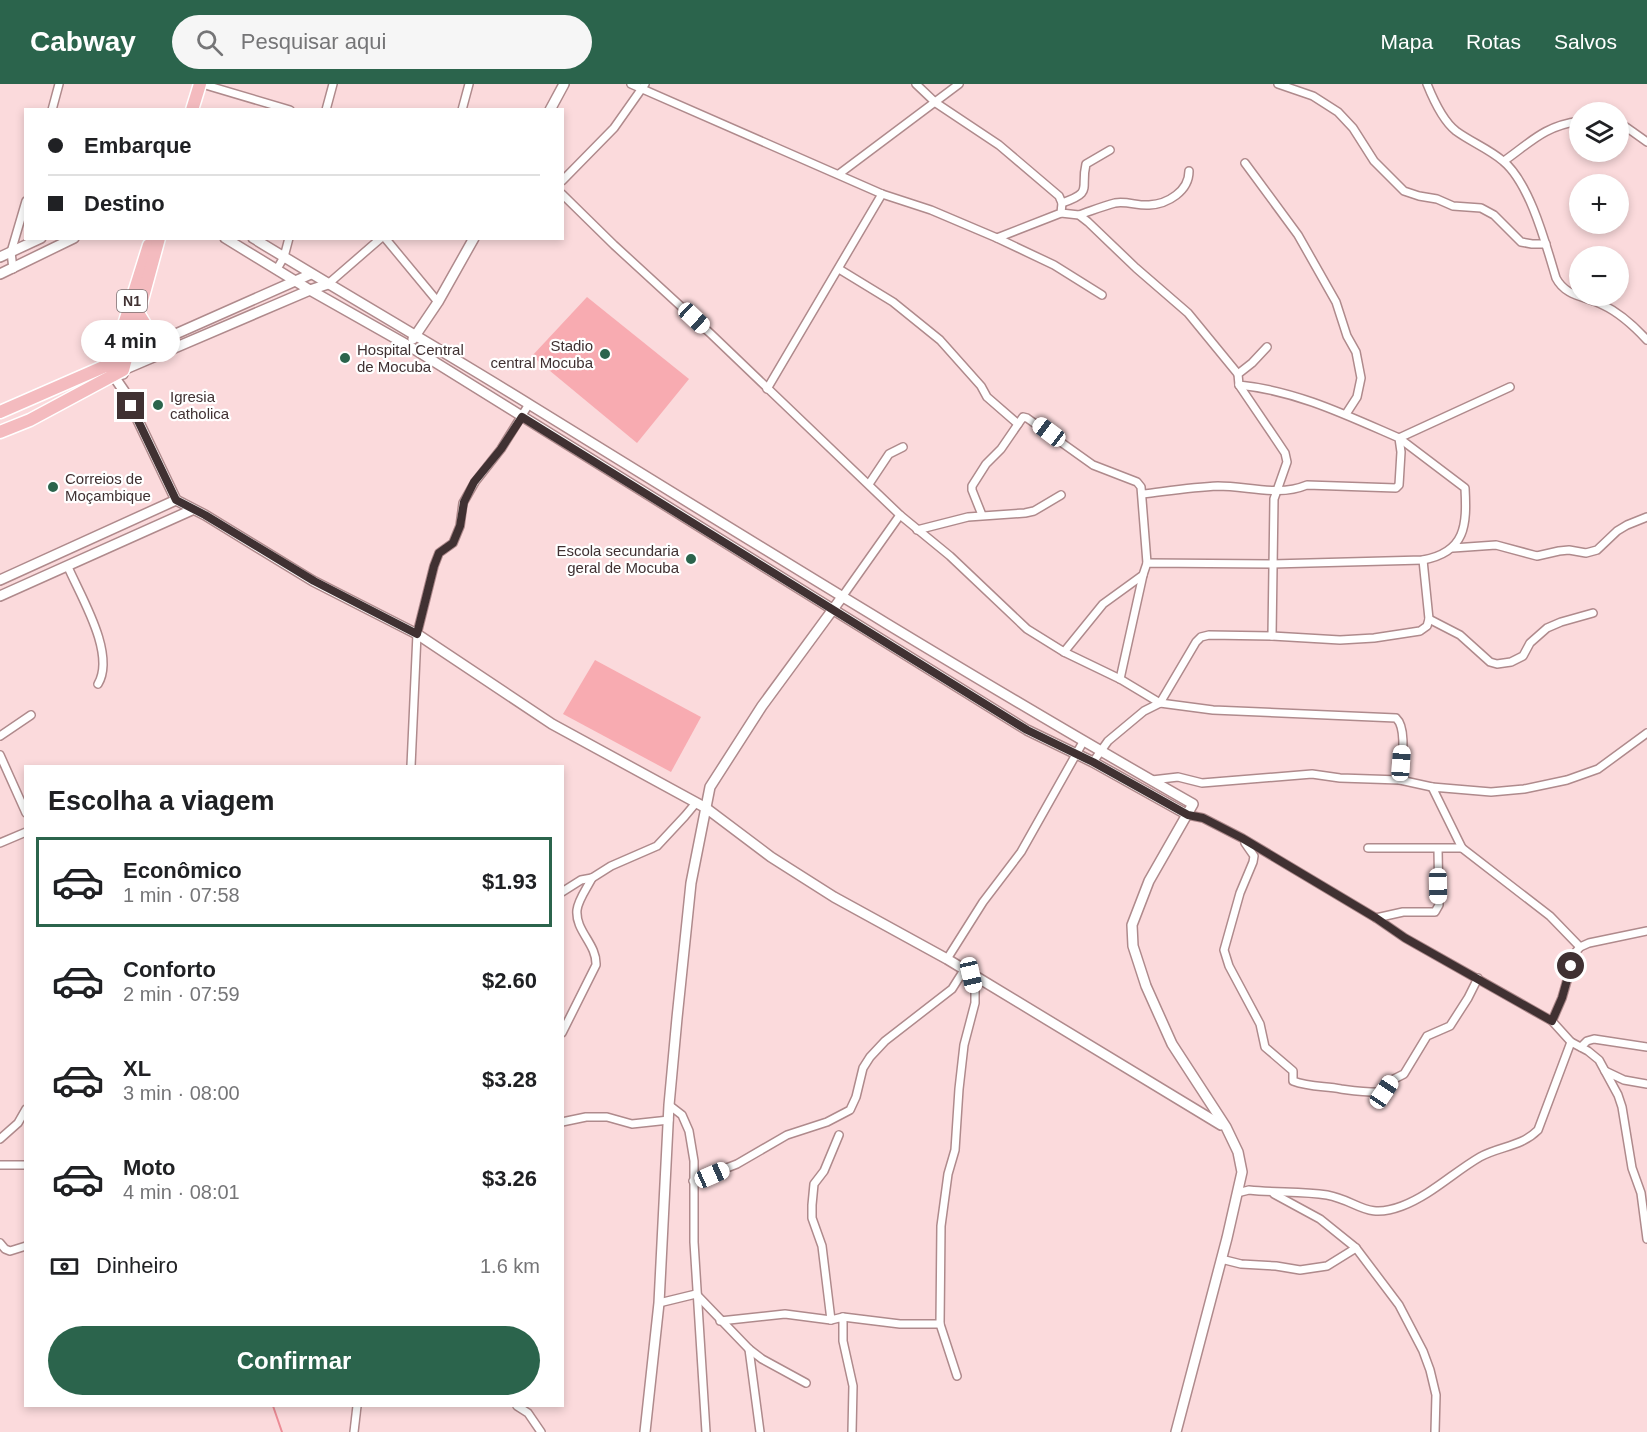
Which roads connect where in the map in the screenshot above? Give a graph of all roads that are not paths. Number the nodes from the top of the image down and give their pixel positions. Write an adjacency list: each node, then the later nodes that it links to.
1 (59, 84): 13 (street)
2 (201, 84): 14 (highway); 15 (street)
3 (333, 84): 16 (street)
4 (469, 84): 17 (street)
5 (564, 84): 18 (street)
6 (631, 84): 11 (street)
7 (916, 84): 12 (street)
8 (959, 84): 12 (street)
9 (1278, 84): 45 (street)
10 (1427, 84): 23 (street)
11 (643, 86): 26 (street); 27 (street)
12 (936, 103): 26 (street); 30 (street)
13 (53, 108)
14 (193, 108)
15 (283, 108)
16 (327, 108)
17 (463, 108)
18 (551, 108)
19 (1569, 123): 23 (street)
20 (1629, 129): 21 (street)
21 (1647, 142)
22 (1110, 150): 30 (street)
23 (1504, 161): 45 (street)
24 (1245, 163): 73 (street)
25 (1189, 171): 33 (street)
26 (839, 174): 28 (street)
27 (564, 179)
28 (882, 194): 34 (street); 51 (street)
29 (564, 196): 70 (street)
30 (1062, 203): 32 (street)
31 (24, 208): 46 (street)
32 (1061, 213): 33 (street); 34 (street)
33 (1079, 215): 67 (street)
34 (997, 238): 57 (street)
35 (37, 240): 46 (street)
36 (70, 240): 49 (street)
37 (150, 240): 66 (highway, N1)
38 (158, 240): 59 (highway, N1)
39 (228, 240): 50 (street)
40 (257, 240): 48 (street)
41 (288, 240): 48 (street)
42 (381, 240): 55 (street)
43 (385, 240): 58 (street)
44 (473, 240): 58 (street)
45 (1546, 244): 62 (street)
46 (11, 252): 47 (street); 49 (street)
47 (0, 257)
48 (284, 257): 50 (street); 53 (street)
49 (13, 269): 52 (street)
50 (277, 269): 54 (street)
51 (838, 269): 70 (street); 75 (street)
52 (0, 274)
53 (311, 274): 54 (street); 55 (street)
54 (297, 281): 56 (street); 61 (street)
55 (328, 285): 56 (street); 60 (street)
56 (310, 290): 63 (street); 66 (street)
57 (1102, 296)
58 (438, 302): 60 (street)
59 (138, 313): 61 (highway); 65 (highway, N1)
60 (415, 336): 63 (street); 71 (street)
61 (167, 338): 65 (street)
62 (1647, 340)
63 (409, 346): 74 (street)
64 (1267, 347): 67 (street)
65 (126, 357): 66 (highway)
66 (116, 370): 72 (highway); 76 (highway); 85 (street)
67 (1238, 374): 68 (street)
68 (1239, 385): 73 (street); 81 (street)
69 (1510, 387): 77 (street)
70 (767, 389): 80 (street)
71 (530, 404): 74 (street); 79 (street)
72 (0, 412)
73 (1346, 414): 77 (street)
74 (522, 417): 84 (street); 103 (street)
75 (1018, 424): 82 (street); 88 (street)
76 (0, 432)
77 (1399, 438): 81 (street); 91 (street)
78 (903, 447): 80 (street)
79 (659, 484): 84 (street); 99 (street)
80 (869, 484): 87 (street)
81 (1277, 491): 82 (street); 94 (street)
82 (1143, 494): 93 (street)
83 (1060, 495): 88 (street)
84 (651, 497): 100 (street)
85 (176, 500): 86 (street); 97 (street)
86 (192, 510): 95 (street); 103 (street)
87 (900, 515): 90 (street); 99 (street)
88 (982, 515): 90 (street)
89 (1647, 517): 91 (street)
90 (917, 530): 105 (street)
91 (1453, 548): 92 (street)
92 (1423, 560): 94 (street); 102 (street)
93 (1147, 563): 94 (street); 96 (street)
94 (1272, 564): 104 (street)
95 (68, 567): 98 (street); 107 (street)
96 (1143, 575): 105 (street); 106 (street)
97 (0, 580)
98 (0, 596)
99 (842, 597): 100 (street); 109 (street)
100 (832, 610): 111 (street); 125 (street)
101 (1593, 613): 102 (street)
102 (1429, 619): 104 (street)
103 (417, 634): 119 (street); 123 (street)
104 (1272, 636): 108 (street)
105 (1064, 652): 106 (street)
106 (1120, 680): 108 (street)
107 (98, 684)
108 (1161, 703): 115 (street); 121 (street)
109 (1032, 710): 111 (street); 114 (street)
110 (31, 716): 113 (street)
111 (1027, 730): 116 (street)
112 (1647, 733): 122 (street)
113 (0, 736)
114 (1083, 742): 115 (street); 116 (street)
115 (1100, 751): 118 (street); 120 (street)
116 (1075, 754): 118 (street); 140 (street)
117 (1, 758): 126 (street)
118 (1093, 762): 127 (street)
119 (411, 765)
120 (1150, 780): 121 (street); 124 (street)
121 (1400, 780): 122 (street)
122 (1432, 787): 133 (street)
123 (695, 804): 125 (street); 135 (street)
124 (1193, 804): 127 (street); 128 (street)
125 (706, 808): 140 (street); 150 (street)
126 (24, 809)
127 (1188, 815): 128 (street); 154 (street)
128 (1203, 818): 130 (street)
129 (24, 833): 131 (street)
130 (1242, 838): 137 (street); 142 (street)
131 (0, 843)
132 (1368, 848): 134 (street)
133 (1462, 848): 134 (street); 139 (street)
134 (1437, 849): 137 (street)
135 (592, 878): 136 (street); 144 (street)
136 (564, 891)
137 (1376, 918): 142 (street)
138 (1647, 931): 139 (street)
139 (1580, 946): 143 (street)
140 (947, 959): 141 (street)
141 (968, 972): 154 (street); 159 (street); 173 (street)
142 (1478, 978): 143 (street)
143 (1552, 1021): 145 (street)
144 (564, 1029)
145 (1571, 1042): 146 (street); 161 (street)
146 (1581, 1047): 147 (street); 148 (street)
147 (1647, 1047)
148 (1605, 1071): 149 (street); 162 (street)
149 (1647, 1084)
150 (669, 1105): 152 (street); 159 (street)
151 (24, 1112): 156 (street)
152 (669, 1120): 153 (street); 169 (street)
153 (564, 1122)
154 (1226, 1128): 160 (street)
155 (839, 1135): 171 (street)
156 (0, 1139)
157 (0, 1165): 158 (street)
158 (24, 1165)
159 (693, 1181): 168 (street)
160 (1237, 1193): 161 (street); 167 (street)
161 (1272, 1193): 166 (street)
162 (1644, 1193): 163 (street)
163 (1647, 1239)
164 (0, 1243): 165 (street)
165 (24, 1247)
166 (1356, 1248): 167 (street); 186 (street)
167 (1221, 1260): 185 (street)
168 (696, 1294): 169 (street); 172 (street); 182 (street)
169 (659, 1303): 181 (street)
170 (843, 1317): 171 (street); 173 (street); 184 (street)
171 (831, 1320): 172 (street)
172 (720, 1321): 174 (street)
173 (940, 1324): 175 (street)
174 (749, 1349): 176 (street); 183 (street)
175 (957, 1376)
176 (806, 1383)
177 (357, 1407): 179 (street)
178 (519, 1407): 180 (street)
179 (354, 1432)
180 (541, 1432)
181 (645, 1432)
182 (706, 1432)
183 (760, 1432)
184 (852, 1432)
185 (1176, 1432)
186 (1435, 1432)

